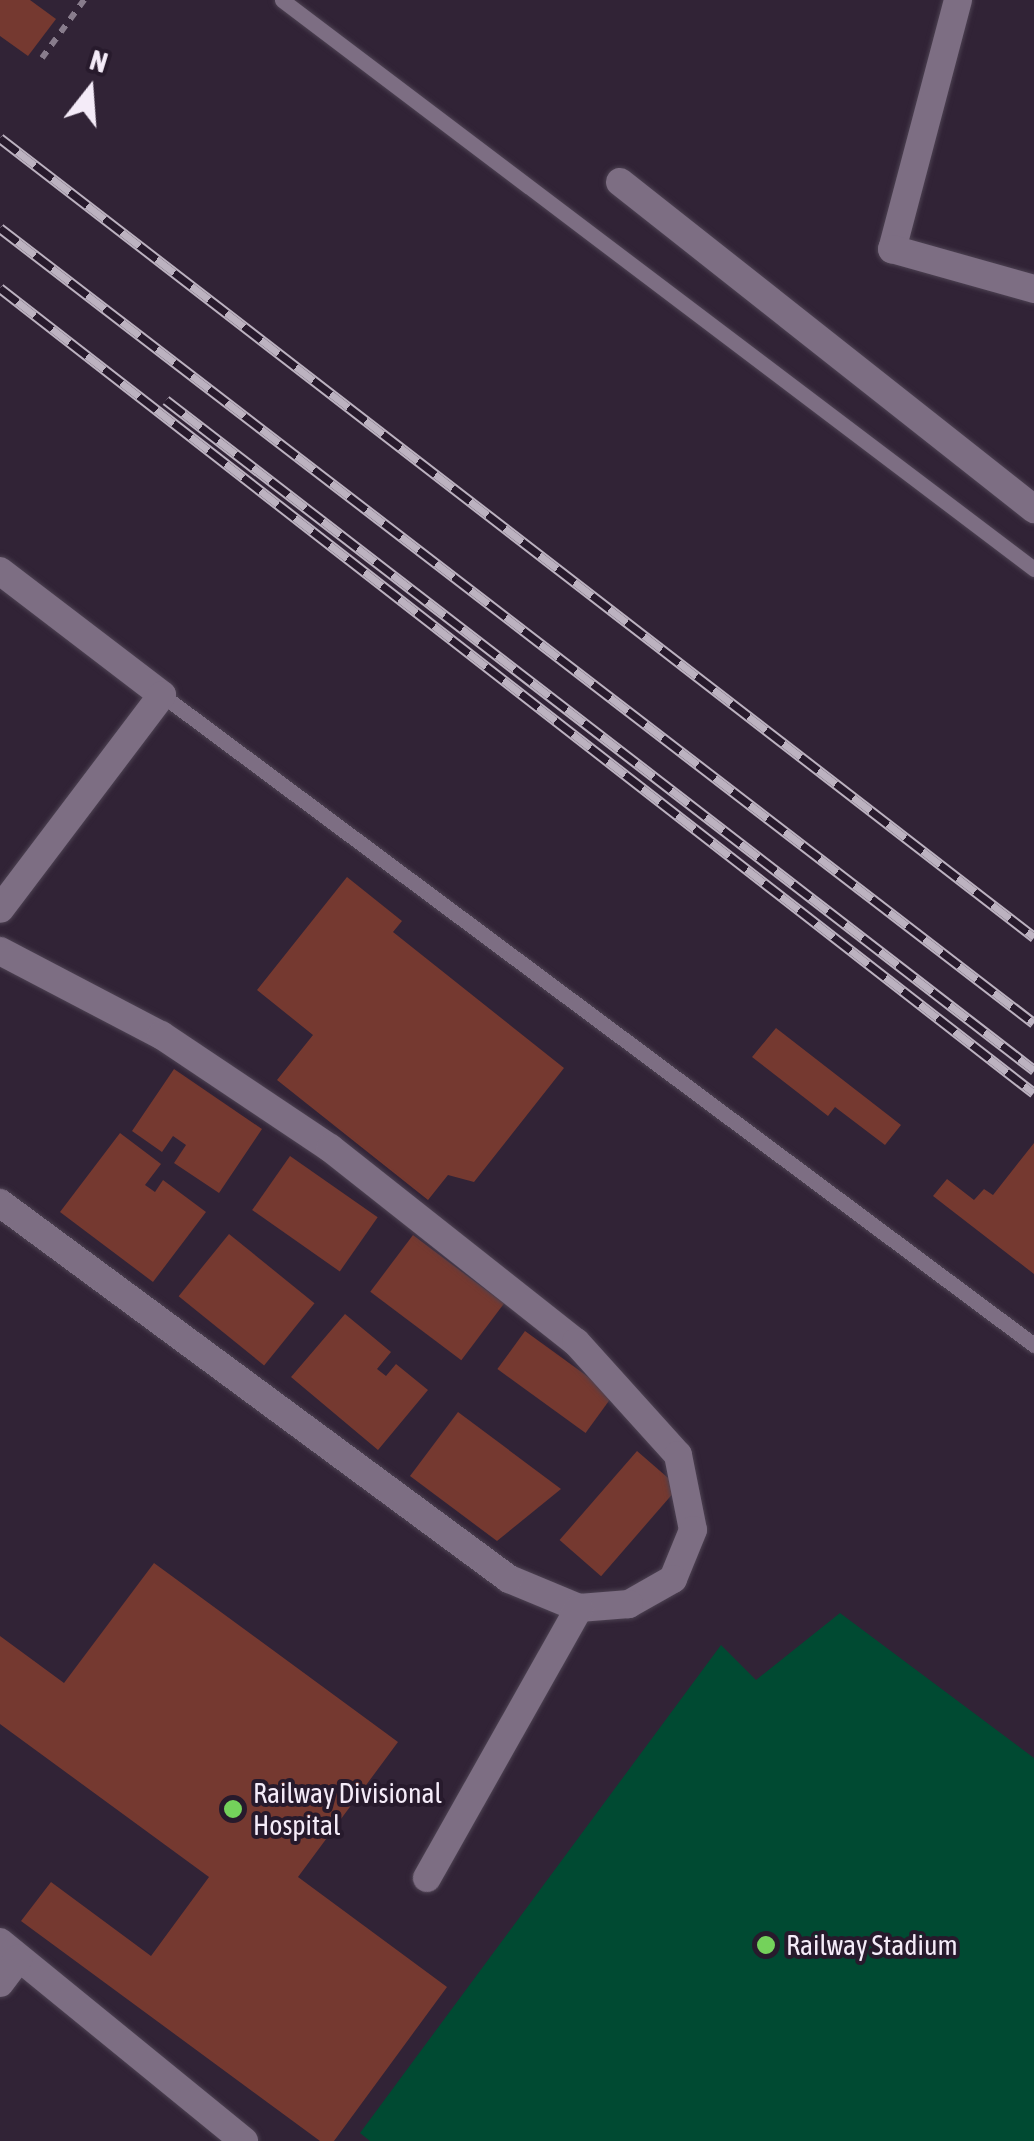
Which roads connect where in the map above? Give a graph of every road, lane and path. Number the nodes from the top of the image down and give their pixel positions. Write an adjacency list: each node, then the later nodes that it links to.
1 (84, 0): 4 (path)
2 (282, 0): 8 (lane)
3 (958, 0): 6 (street)
4 (42, 58)
5 (620, 182): 7 (street)
6 (1034, 289)
7 (1034, 509)
8 (1034, 569)
9 (0, 571): 10 (street)
10 (162, 695): 11 (street); 14 (lane)
11 (0, 909)
12 (0, 952): 15 (street)
13 (1, 1206): 15 (street)
14 (1034, 1344)
15 (580, 1608): 16 (street)
16 (427, 1878)
17 (10, 1950): 18 (street); 19 (street)
18 (0, 1983)
19 (213, 2131): 20 (street)
20 (244, 2141)

